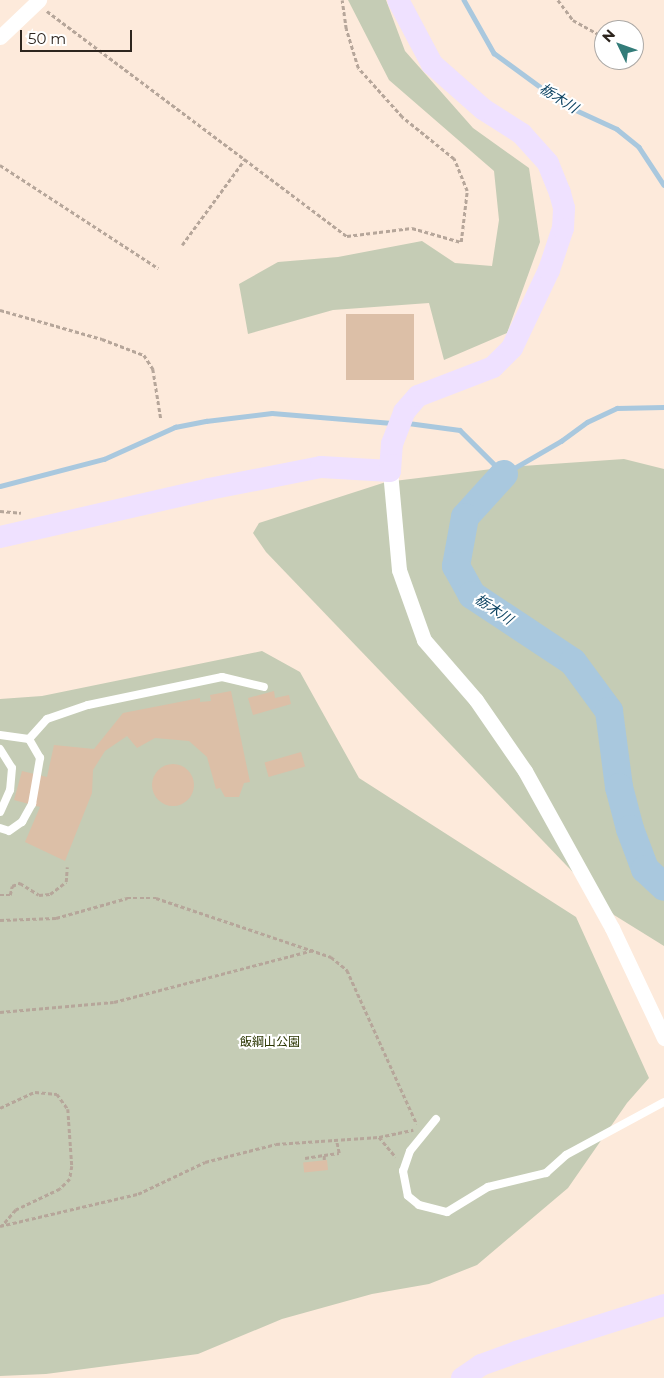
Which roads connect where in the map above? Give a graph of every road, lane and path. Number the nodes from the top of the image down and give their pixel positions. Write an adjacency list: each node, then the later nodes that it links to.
1 (342, 0): 7 (path)
2 (398, 0): 13 (street)
3 (558, 0): 5 (path)
4 (37, 1): 6 (street); 7 (path)
5 (594, 32)
6 (0, 37)
7 (245, 159): 9 (path)
8 (0, 165): 10 (path)
9 (182, 246)
10 (158, 268)
11 (0, 310): 12 (path)
12 (161, 419)
13 (390, 471): 14 (street); 26 (street)
14 (0, 537)
15 (264, 687): 17 (lane)
16 (0, 735): 17 (lane)
17 (29, 739): 20 (lane)
18 (0, 748): 19 (lane)
19 (0, 812)
20 (0, 828)
21 (67, 867): 22 (path)
22 (0, 895)
23 (0, 920): 24 (path)
24 (314, 950): 25 (path); 30 (path)
25 (0, 1012)
26 (664, 1038)
27 (664, 1102): 35 (lane)
28 (0, 1108): 36 (path)
29 (436, 1118): 35 (lane)
30 (379, 1137): 31 (path); 35 (path)
31 (336, 1139): 32 (path); 36 (path)
32 (324, 1155): 33 (path); 34 (path)
33 (305, 1158)
34 (324, 1160)
35 (404, 1168)
36 (1, 1226)
37 (664, 1305): 38 (street)
38 (462, 1378)

